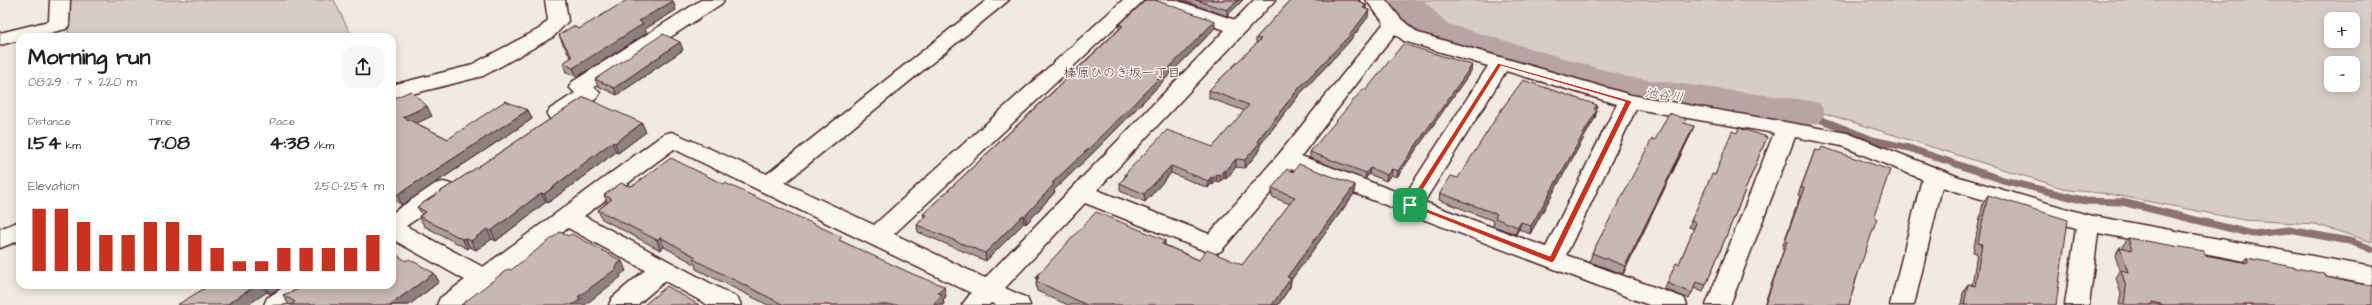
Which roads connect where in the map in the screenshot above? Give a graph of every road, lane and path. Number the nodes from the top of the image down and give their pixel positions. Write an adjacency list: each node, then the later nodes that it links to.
1 (60, 0): 11 (street)
2 (555, 0): 15 (street)
3 (714, 0): 17 (street)
4 (999, 0): 22 (street)
5 (1134, 0): 30 (street)
6 (1156, 0): 10 (street)
7 (1265, 0): 10 (street)
8 (1376, 0): 9 (street)
9 (1394, 23): 14 (street); 19 (street)
10 (1238, 28): 23 (street)
11 (25, 33)
12 (16, 35): 13 (street)
13 (0, 39)
14 (1500, 64): 16 (street); 24 (street)
15 (396, 91)
16 (1629, 101): 18 (street); 32 (street)
17 (544, 123)
18 (1788, 128): 20 (street); 44 (street)
19 (1287, 160): 23 (street); 24 (street)
20 (1934, 175): 27 (street); 45 (street)
21 (458, 180): 26 (street)
22 (769, 184): 25 (street); 30 (street)
23 (1082, 193): 37 (street)
24 (1410, 205): 32 (street)
25 (567, 218): 33 (street); 35 (street)
26 (396, 221)
27 (2088, 223): 34 (street); 46 (street)
28 (16, 231): 31 (street)
29 (396, 231): 35 (street)
30 (876, 237): 37 (street)
31 (0, 240)
32 (1552, 260): 43 (street)
33 (663, 270): 40 (street); 41 (street)
34 (2372, 276)
35 (484, 279): 39 (street)
36 (299, 289): 38 (street)
37 (981, 298): 42 (street)
38 (276, 305)
39 (449, 305)
40 (621, 305)
41 (729, 305)
42 (1018, 305)
43 (1675, 305)
44 (1718, 305)
45 (1902, 305)
46 (2077, 305)

